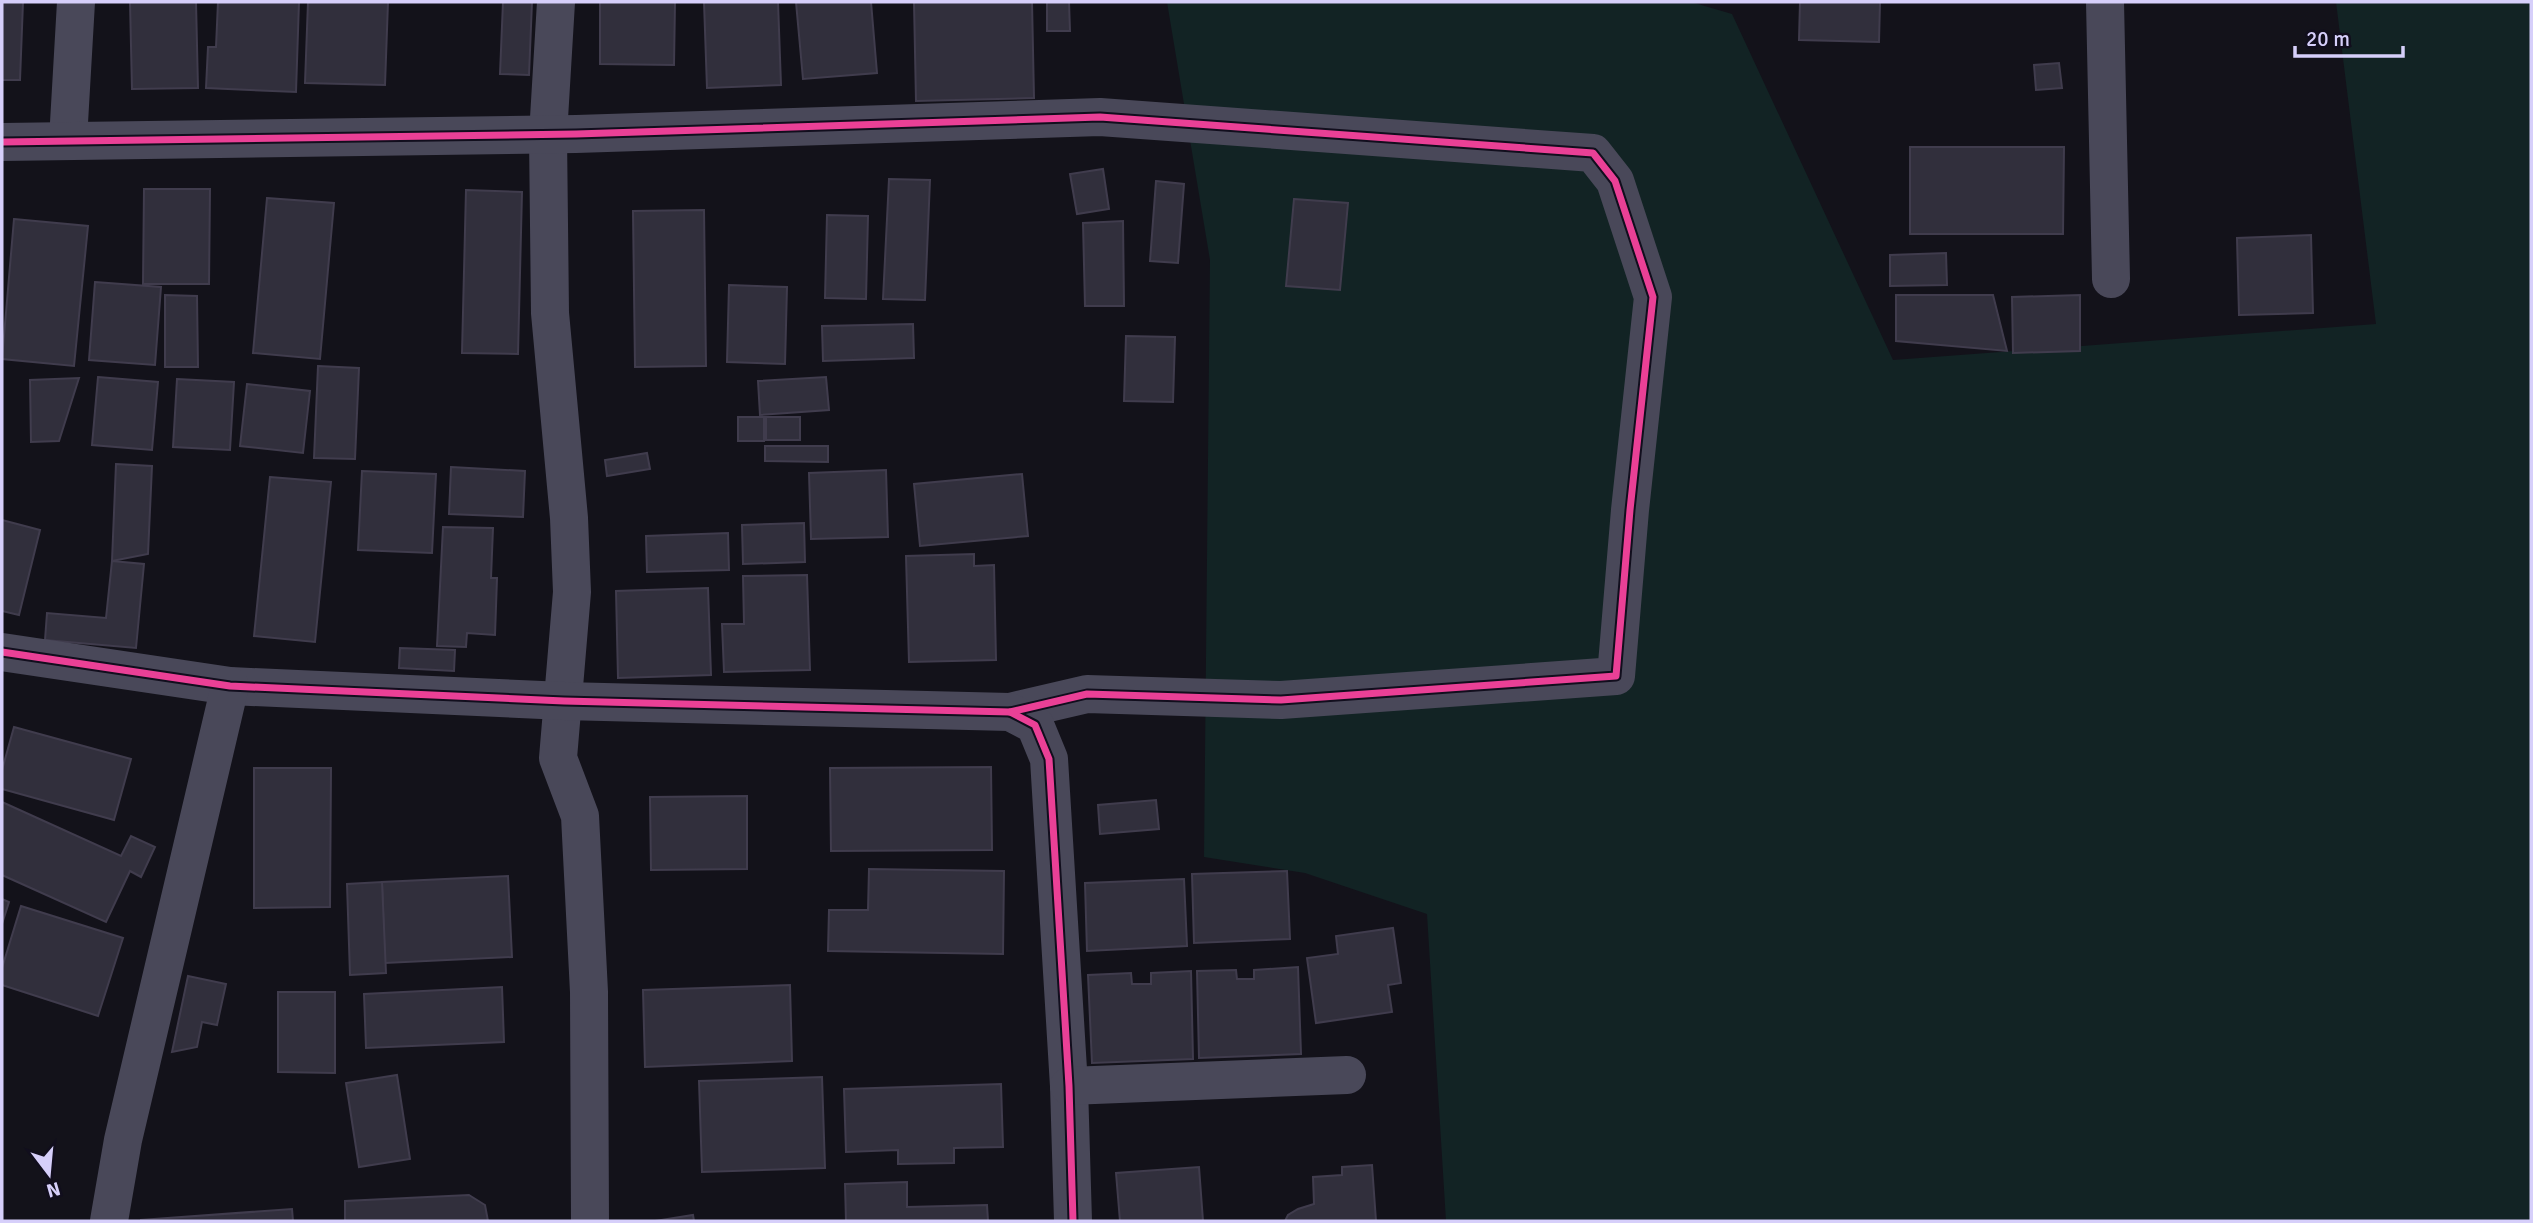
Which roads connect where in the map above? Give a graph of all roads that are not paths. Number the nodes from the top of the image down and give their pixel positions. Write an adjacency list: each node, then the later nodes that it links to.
1 (76, 2): 5 (street)
2 (556, 2): 4 (street)
3 (2105, 2): 7 (street)
4 (548, 135): 5 (street); 10 (street); 11 (street)
5 (68, 140): 6 (street)
6 (2, 142)
7 (2111, 279)
8 (2, 652): 9 (street)
9 (230, 686): 10 (street); 14 (street)
10 (564, 701): 11 (street); 15 (street)
11 (1010, 712): 13 (street)
12 (1347, 1075): 13 (street)
13 (1069, 1086): 16 (street)
14 (109, 1221)
15 (590, 1221)
16 (1073, 1221)

